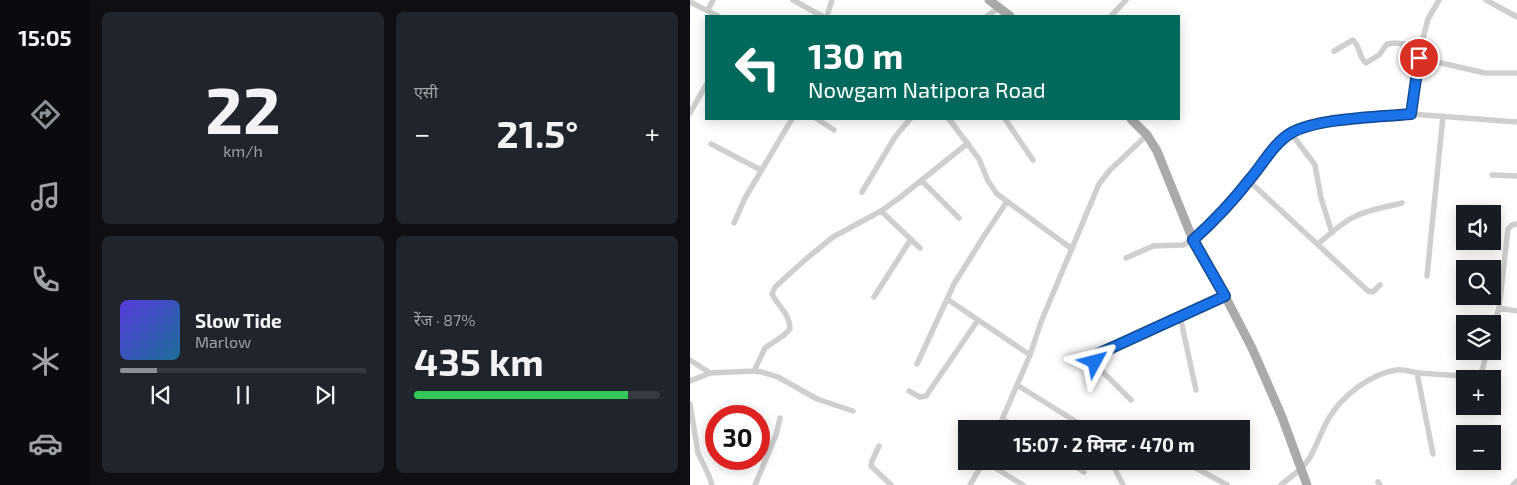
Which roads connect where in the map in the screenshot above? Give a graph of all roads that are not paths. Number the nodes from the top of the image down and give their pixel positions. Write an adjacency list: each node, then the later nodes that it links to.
1 (713, 0): 10 (street)
2 (793, 0): 12 (street)
3 (832, 0): 13 (street)
4 (989, 0): 9 (main road)
5 (1126, 0): 16 (street)
6 (1439, 0): 18 (street)
7 (1486, 0): 17 (street)
8 (690, 2): 10 (street)
9 (999, 8): 14 (street); 15 (main road)
10 (708, 10): 11 (street)
11 (716, 15)
12 (820, 15)
13 (827, 15)
14 (988, 15)
15 (1009, 15)
16 (1112, 15)
17 (1517, 17)
18 (1421, 46): 19 (street); 20 (street)
19 (1334, 51)
20 (1419, 58): 21 (street); 24 (street)
21 (1517, 73)
22 (705, 87): 23 (street)
23 (690, 113)
24 (1411, 114): 25 (street); 34 (street)
25 (1443, 116): 32 (street); 58 (street)
26 (791, 120): 39 (street)
27 (819, 120): 33 (street)
28 (909, 120): 44 (street)
29 (950, 120): 36 (street)
30 (1006, 120): 38 (street)
31 (1132, 120): 35 (main road)
32 (1517, 122)
33 (834, 130)
34 (1291, 133): 43 (street); 51 (street)
35 (1147, 135): 53 (main road); 56 (street)
36 (968, 143): 42 (street); 45 (street)
37 (711, 144): 39 (street)
38 (1033, 160)
39 (761, 170): 49 (street)
40 (1492, 175): 41 (street)
41 (1517, 176)
42 (922, 181): 47 (street); 48 (street)
43 (1249, 181): 53 (street); 54 (street)
44 (862, 192)
45 (1006, 202): 56 (street); 62 (street)
46 (1402, 203): 51 (street)
47 (881, 211): 52 (street); 72 (street)
48 (959, 218)
49 (734, 223)
50 (1517, 224): 63 (street)
51 (1332, 233): 54 (street)
52 (911, 239): 55 (street); 61 (street)
53 (1193, 240): 57 (street); 60 (main road)
54 (1318, 244): 59 (street)
55 (920, 248)
56 (1072, 249): 68 (street)
57 (1126, 258)
58 (1427, 276)
59 (1380, 284)
60 (1225, 296): 66 (street); 87 (main road)
61 (874, 297)
62 (947, 299): 67 (street); 71 (street)
63 (1499, 308): 64 (street); 65 (street)
64 (1517, 311)
65 (1497, 315)
66 (1180, 316): 77 (street); 79 (street)
67 (978, 320): 68 (street); 78 (street)
68 (1030, 355): 76 (street)
69 (690, 360): 74 (street)
70 (1485, 360): 73 (street)
71 (917, 364)
72 (754, 371): 74 (street); 81 (street)
73 (1417, 372): 86 (street); 87 (street)
74 (710, 373): 75 (street)
75 (690, 381)
76 (1017, 385): 83 (street); 84 (street)
77 (1196, 390)
78 (909, 391)
79 (1131, 400)
80 (690, 404): 94 (street)
81 (853, 411)
82 (780, 418): 95 (street)
83 (1002, 419)
84 (1073, 420)
85 (879, 446): 93 (street)
86 (1433, 454)
87 (1301, 468): 101 (street); 102 (main road)
88 (1081, 470): 91 (street)
89 (1116, 470): 99 (street)
90 (1199, 470): 100 (street)
91 (1084, 472)
92 (1517, 481): 103 (street)
93 (883, 482): 96 (street)
94 (712, 485)
95 (755, 485)
96 (891, 485)
97 (970, 485): 98 (street)
98 (1023, 485)
99 (1123, 485)
100 (1226, 485)
101 (1281, 485)
102 (1307, 485)
103 (1514, 485)

